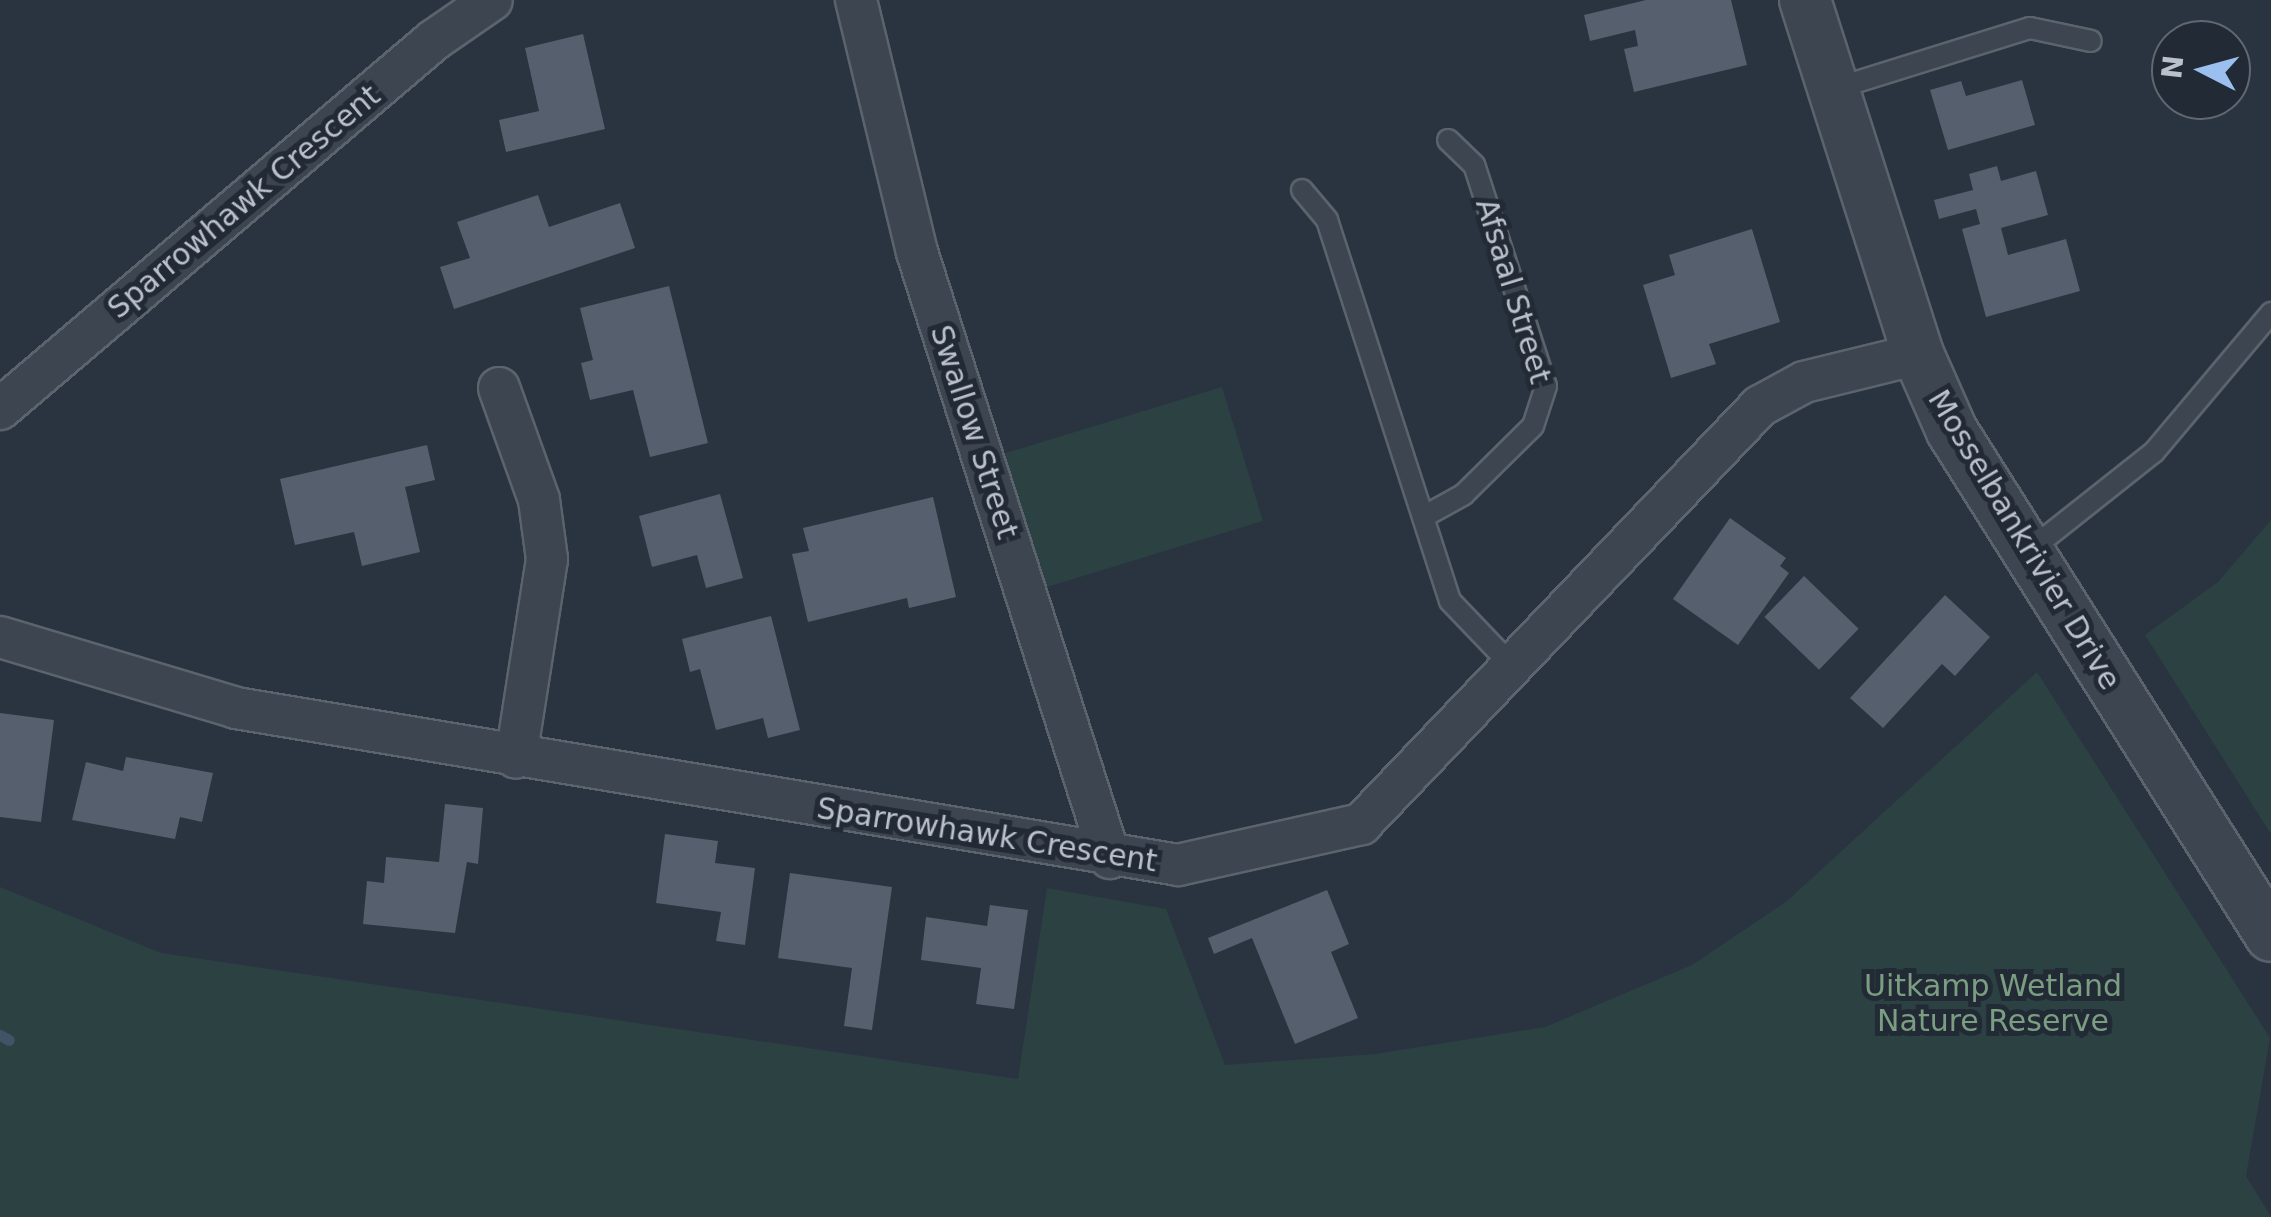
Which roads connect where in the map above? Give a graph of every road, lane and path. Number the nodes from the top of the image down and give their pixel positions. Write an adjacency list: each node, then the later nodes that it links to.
1 (492, 0): 11 (street, Sparrowhawk Crescent)
2 (856, 0): 17 (street, Swallow Street)
3 (1805, 0): 5 (street, Mosselbankrivier Drive)
4 (2091, 41): 5 (lane)
5 (1834, 89): 9 (street, Mosselbankrivier Drive)
6 (1448, 140): 12 (lane, Afsaal Street)
7 (1302, 190): 12 (lane)
8 (2271, 313): 13 (lane)
9 (1918, 354): 13 (street, Mosselbankrivier Drive); 15 (street, Sparrowhawk Crescent)
10 (499, 388): 16 (street)
11 (0, 409)
12 (1423, 516): 15 (lane)
13 (2028, 552): 18 (street, Mosselbankrivier Drive)
14 (0, 637): 16 (street, Sparrowhawk Crescent)
15 (1514, 668): 17 (street, Sparrowhawk Crescent)
16 (516, 758): 17 (street, Sparrowhawk Crescent)
17 (1110, 858)
18 (2271, 936)

